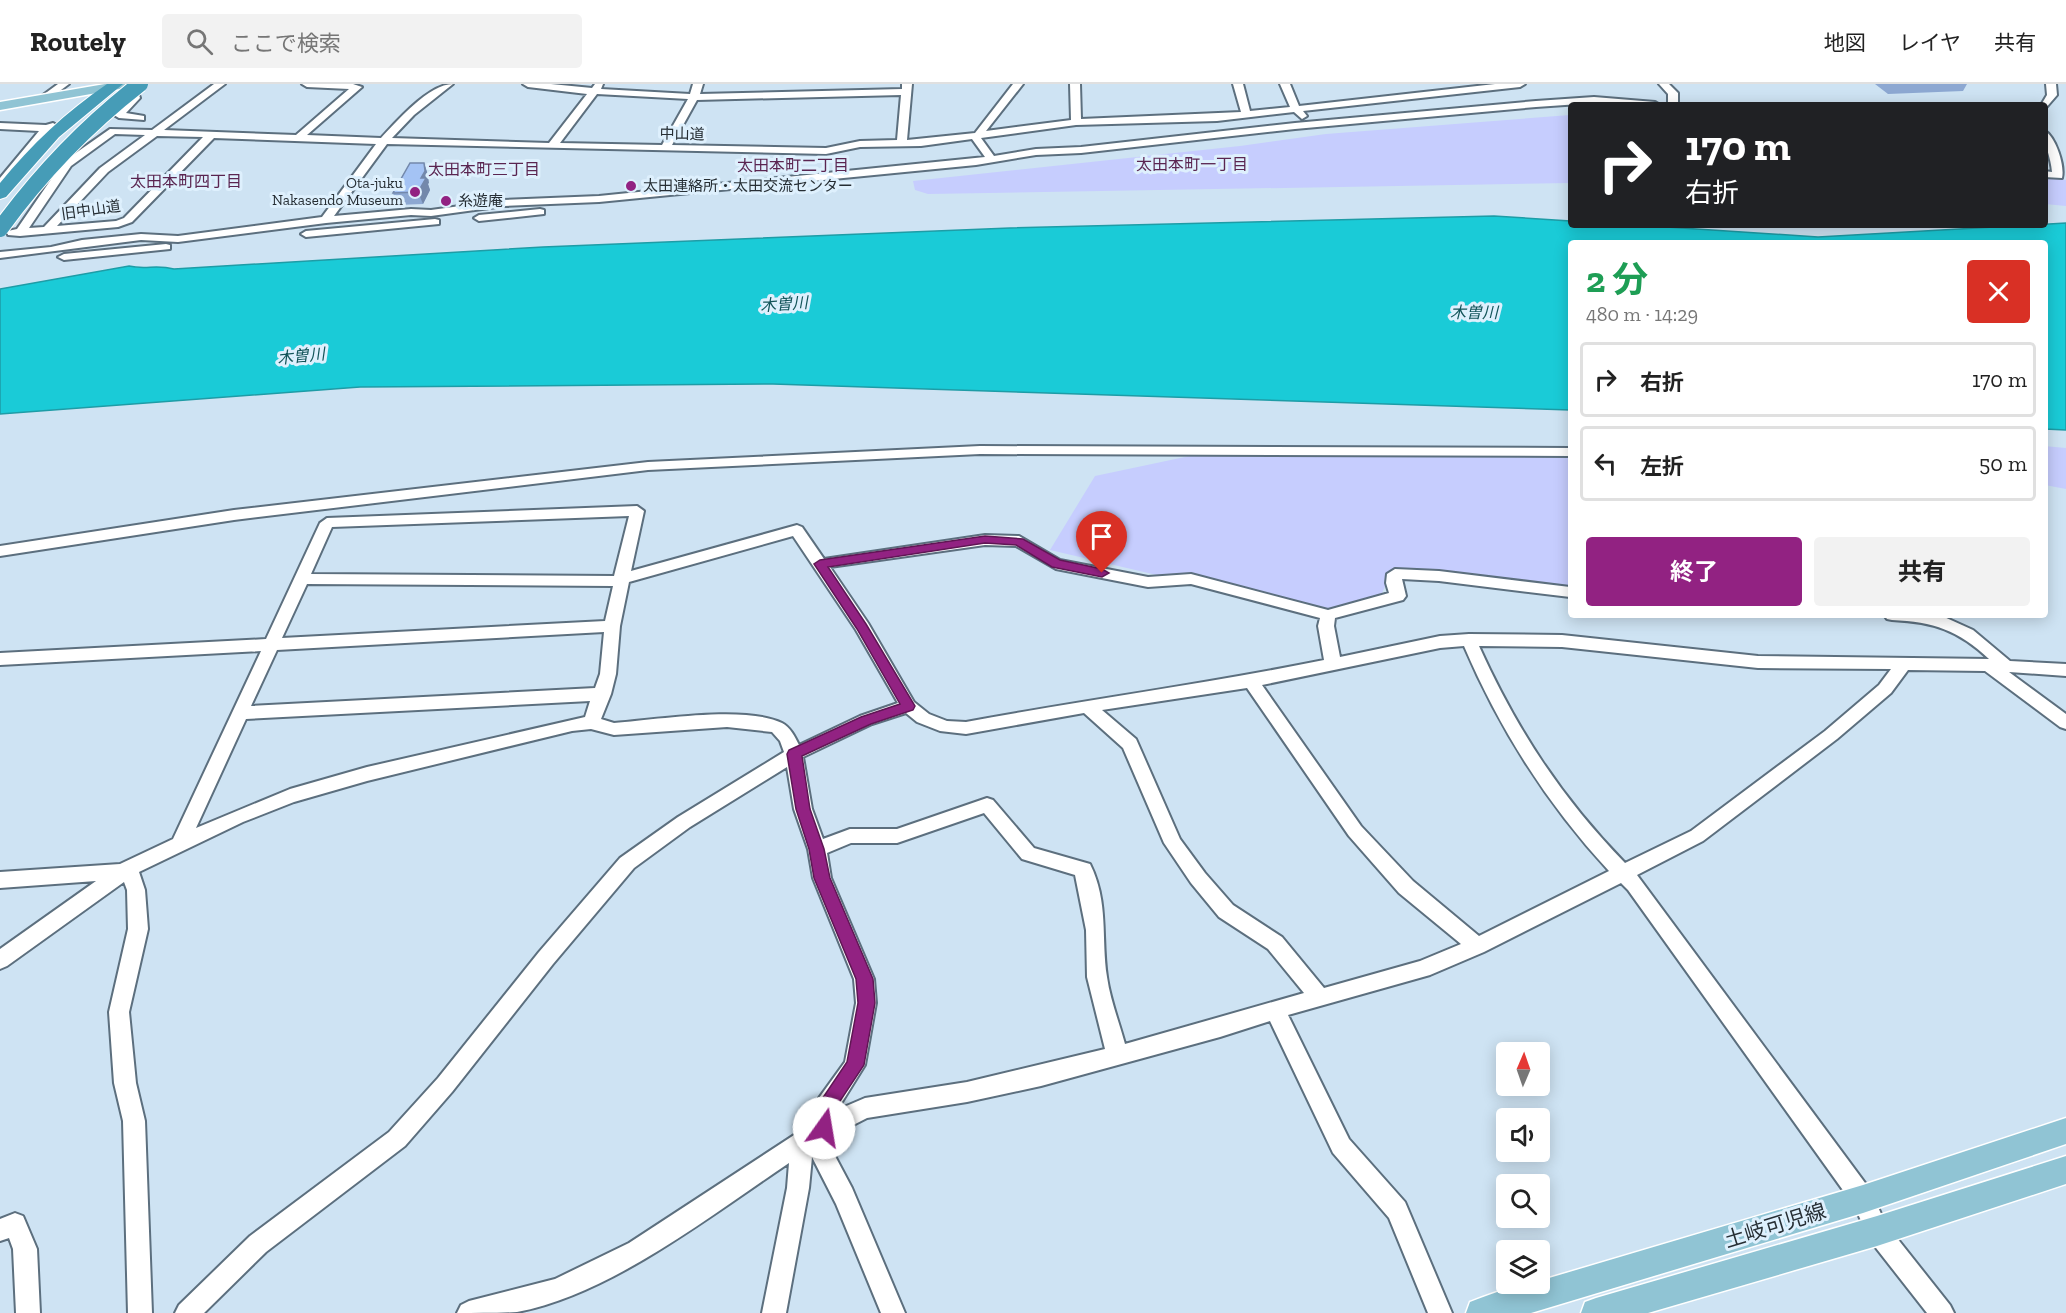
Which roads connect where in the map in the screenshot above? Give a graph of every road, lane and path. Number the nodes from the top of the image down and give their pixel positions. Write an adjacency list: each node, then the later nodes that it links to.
1 (220, 84): 33 (street)
2 (307, 84): 36 (street)
3 (448, 84): 38 (street)
4 (528, 84): 14 (street)
5 (698, 84): 17 (street)
6 (1018, 84): 35 (street)
7 (1075, 84): 28 (street)
8 (1238, 84): 24 (street)
9 (1285, 84): 23 (street)
10 (1520, 84): 23 (street, 中山道)
11 (1664, 84): 19 (street)
12 (2050, 84): 20 (street)
13 (130, 85): 15 (main road); 21 (highway); 25 (street); 26 (highway); 27 (highway); 47 (highway, bridge); 49 (highway, bridge)
14 (596, 87): 17 (street); 40 (street)
15 (67, 88): 21 (highway); 22 (main road)
16 (907, 88): 17 (street); 39 (street)
17 (694, 97): 41 (street)
18 (1618, 102): 29 (street)
19 (1673, 102)
20 (2047, 102)
21 (87, 104): 27 (highway)
22 (0, 106)
23 (1296, 108): 24 (street, 中山道); 29 (street)
24 (1246, 116): 28 (street, 中山道)
25 (141, 118): 26 (street); 32 (street)
26 (104, 120): 52 (highway, bridge)
27 (65, 121): 31 (highway)
28 (1076, 122): 35 (street, 中山道)
29 (1311, 126): 42 (street); 43 (street)
30 (1, 127): 31 (street)
31 (48, 131): 45 (street); 46 (highway)
32 (135, 131): 33 (street, 中山道); 51 (street, 中山道)
33 (156, 133): 34 (street, 中山道); 50 (street)
34 (211, 135): 36 (street, 中山道); 50 (street, 旧中山道)
35 (978, 135): 39 (street, 中山道); 43 (street)
36 (298, 138): 38 (street, 中山道)
37 (2050, 138): 44 (street)
38 (383, 141): 40 (street, 中山道); 48 (street)
39 (902, 144): 41 (street, 中山道)
40 (552, 146): 41 (street, 中山道)
41 (665, 149)
42 (1063, 158): 43 (street); 54 (street)
43 (991, 159): 48 (street)
44 (2048, 175)
45 (0, 185)
46 (0, 195)
47 (0, 215)
48 (326, 220): 53 (street)
49 (0, 229)
50 (46, 231): 51 (street, 旧中山道)
51 (20, 232): 52 (street, 旧中山道)
52 (0, 236)
53 (0, 255)
54 (0, 262)
55 (1568, 452): 56 (street)
56 (0, 551)
57 (820, 564): 58 (street); 61 (street); 73 (street)
58 (624, 576): 59 (street); 59 (street); 63 (street)
59 (301, 579): 65 (street)
60 (1568, 592): 61 (street)
61 (1328, 615): 67 (street)
62 (1932, 618): 69 (street)
63 (612, 626): 65 (street); 72 (street)
64 (1469, 640): 67 (street); 68 (street); 82 (street)
65 (271, 644): 66 (street); 75 (street)
66 (0, 659)
67 (1333, 664): 71 (street)
68 (1903, 665): 69 (street); 82 (street)
69 (1998, 666): 70 (street); 77 (street)
70 (2066, 670)
71 (1251, 681): 74 (street); 84 (street)
72 (603, 694): 75 (street); 76 (street)
73 (908, 706): 74 (street); 78 (street)
74 (1087, 706): 86 (street)
75 (240, 713): 79 (street)
76 (591, 723): 78 (street); 79 (street)
77 (2066, 723)
78 (794, 754): 80 (street); 97 (street)
79 (180, 844): 81 (street)
80 (817, 849): 88 (street); 90 (street)
81 (125, 870): 83 (street); 85 (street); 96 (street)
82 (1622, 873): 84 (street); 92 (street)
83 (0, 879)
84 (1477, 946): 86 (street)
85 (0, 960)
86 (1320, 998): 87 (street)
87 (1275, 1010): 88 (street); 101 (street)
88 (1117, 1055): 90 (street)
89 (2066, 1131): 92 (main road, 土岐可児線)
90 (812, 1135): 98 (street); 99 (street); 100 (street)
91 (2066, 1170): 94 (main road, 土岐可児線)
92 (1863, 1199): 94 (street); 102 (main road, 土岐可児線)
93 (0, 1230): 95 (street)
94 (1877, 1231): 103 (main road, 土岐可児線); 104 (street)
95 (28, 1313)
96 (140, 1313)
97 (187, 1313)
98 (469, 1313)
99 (774, 1313)
100 (893, 1313)
101 (1440, 1313)
102 (1481, 1313)
103 (1596, 1313)
104 (1942, 1313)

